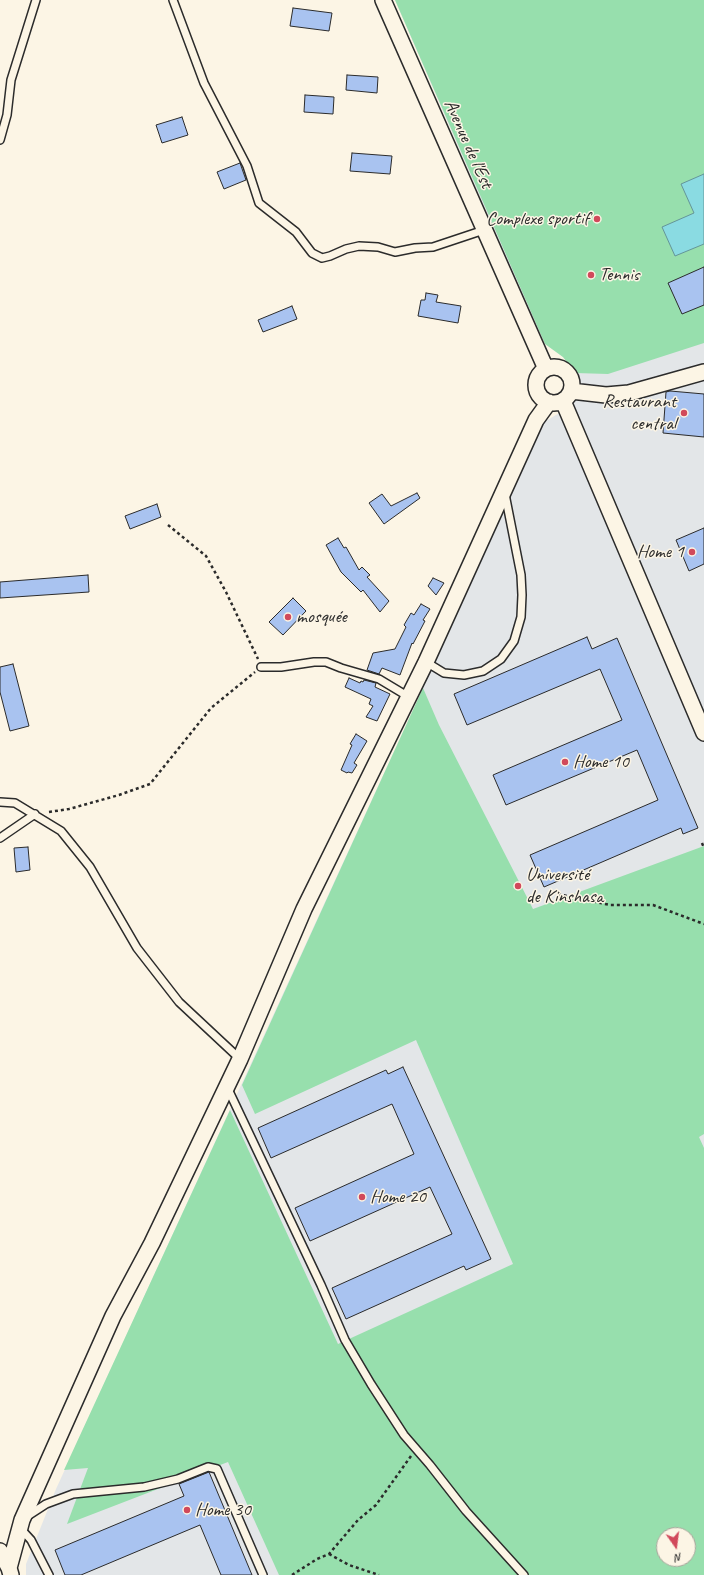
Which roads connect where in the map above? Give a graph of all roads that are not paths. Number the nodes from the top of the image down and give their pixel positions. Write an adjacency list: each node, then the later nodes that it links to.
1 (36, 0): 4 (lane)
2 (173, 0): 5 (lane)
3 (383, 0): 5 (street, Avenue de l'Est)
4 (0, 140)
5 (484, 230): 6 (street, Avenue de l'Est)
6 (546, 369): 8 (street); 8 (street)
7 (704, 372): 8 (street)
8 (561, 398): 9 (street); 13 (street)
9 (504, 492): 10 (street); 10 (lane)
10 (426, 662): 12 (street)
11 (261, 667): 12 (lane)
12 (409, 697): 17 (street)
13 (704, 733)
14 (0, 802): 15 (lane)
15 (35, 814): 16 (lane); 17 (lane)
16 (0, 838)
17 (240, 1059): 18 (street)
18 (227, 1087): 19 (street); 24 (lane)
19 (21, 1524): 21 (street); 22 (lane); 23 (lane)
20 (0, 1551): 21 (street)
21 (10, 1572)
22 (49, 1575)
23 (263, 1575)
24 (524, 1575)

